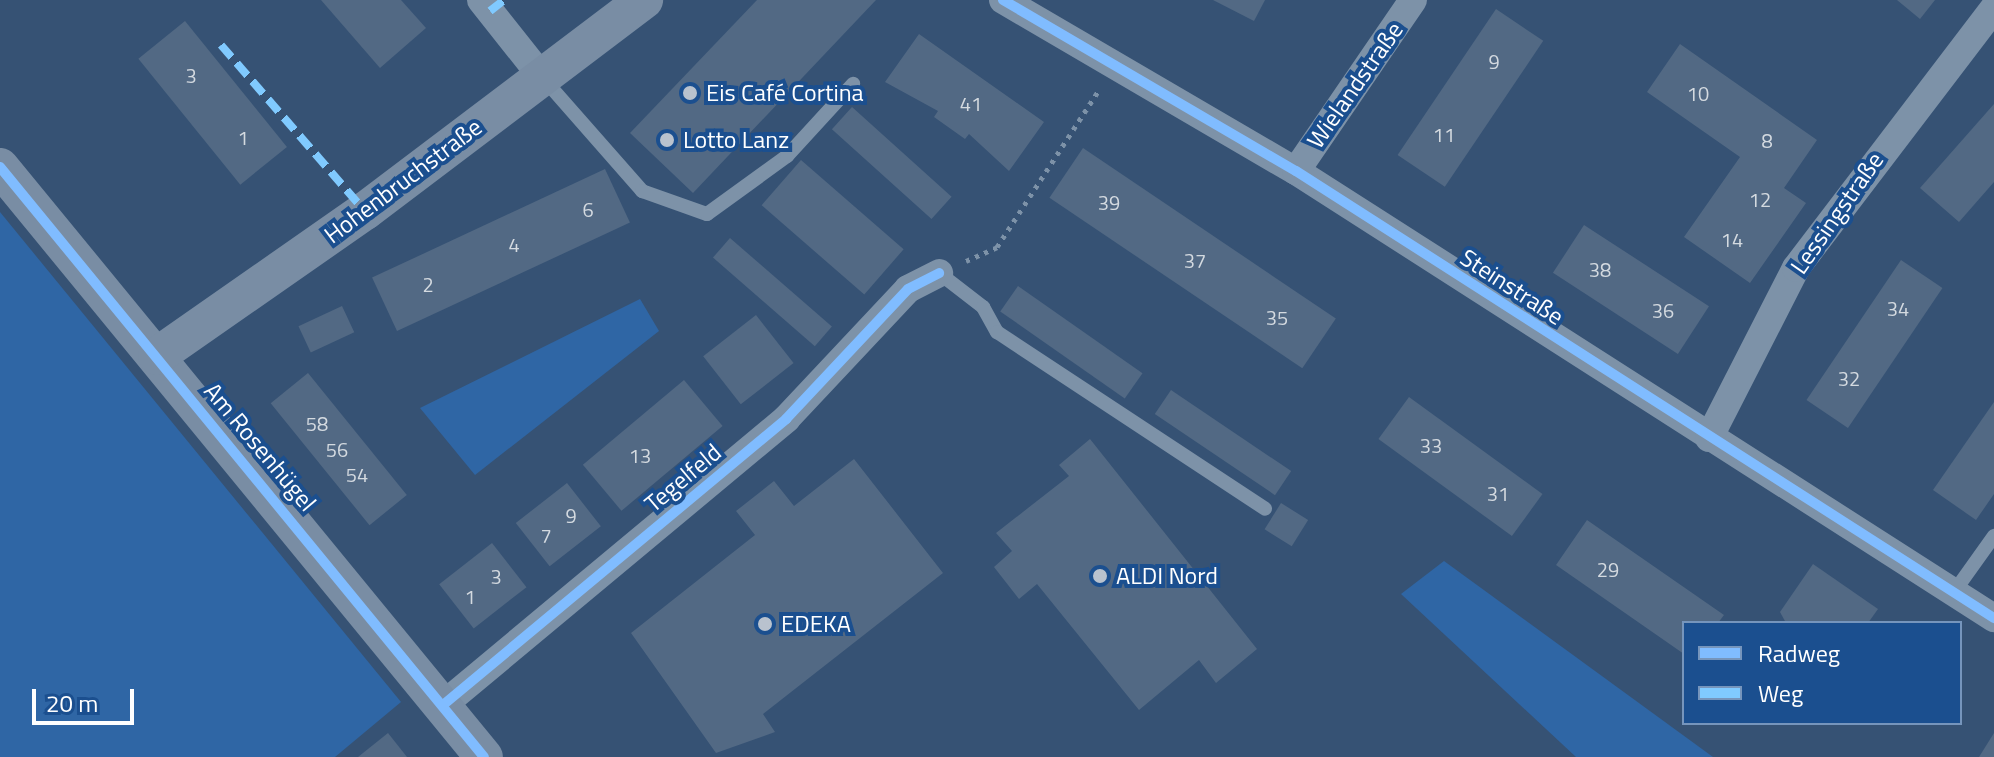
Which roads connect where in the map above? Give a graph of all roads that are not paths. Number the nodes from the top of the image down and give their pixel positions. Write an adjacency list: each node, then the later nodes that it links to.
1 (481, 0): 6 (street)
2 (644, 0): 6 (street, Hohenbruchstraße)
3 (1003, 0): 9 (street, Steinstraße)
4 (1413, 0): 9 (street, Wielandstraße)
5 (1994, 8): 12 (street, Lessingstraße)
6 (542, 77): 7 (lane); 11 (street, Hohenbruchstraße)
7 (853, 84)
8 (0, 167): 11 (street, Am Rosenhügel)
9 (1296, 171): 12 (street, Steinstraße)
10 (939, 273): 13 (lane); 17 (street, Tegelfeld)
11 (157, 356): 17 (street, Am Rosenhügel)
12 (1709, 438): 15 (street, Steinstraße)
13 (1265, 509)
14 (1994, 536): 15 (lane)
15 (1954, 592): 16 (street, Steinstraße)
16 (1994, 618)
17 (443, 705): 18 (street, Am Rosenhügel)
18 (484, 757)

